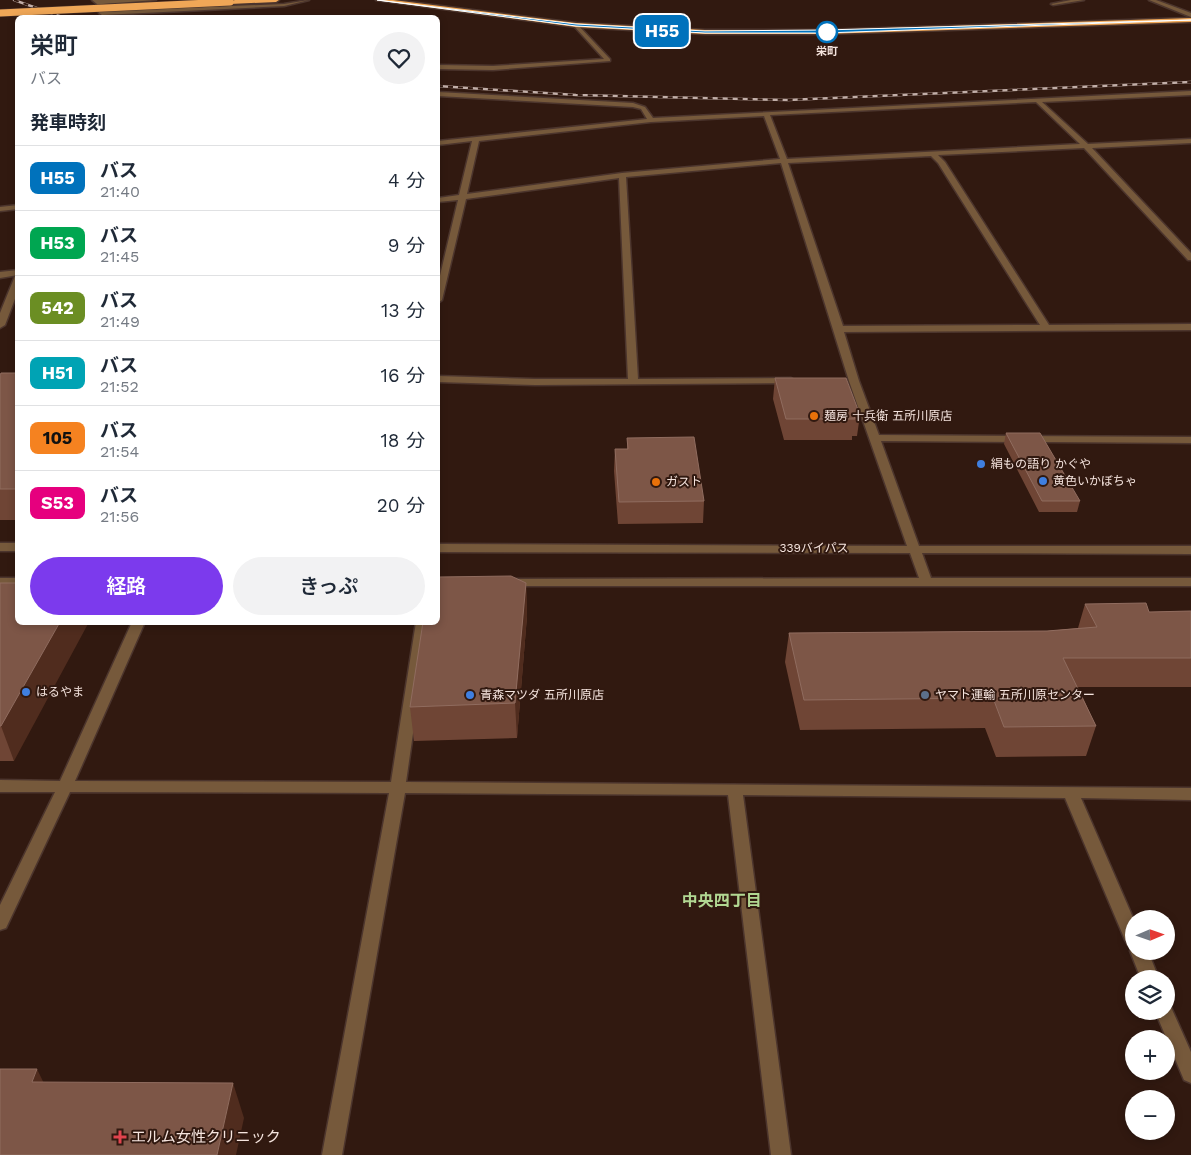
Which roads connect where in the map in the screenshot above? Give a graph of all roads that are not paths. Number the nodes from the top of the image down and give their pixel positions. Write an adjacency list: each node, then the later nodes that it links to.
1 (154, 0): 7 (street)
2 (276, 0): 9 (highway, bridge)
3 (307, 0): 7 (street)
4 (379, 0): 12 (highway)
5 (1082, 0): 8 (street)
6 (1150, 0): 10 (street)
7 (96, 1)
8 (1053, 4)
9 (0, 13)
10 (1191, 15)
11 (1191, 20): 12 (highway)
12 (576, 25): 13 (street)
13 (440, 67)
14 (440, 94): 18 (street)
15 (1191, 94): 16 (street)
16 (1038, 101): 17 (street); 22 (street)
17 (766, 113): 18 (street); 24 (street)
18 (651, 120): 19 (street)
19 (476, 138): 21 (street); 26 (street)
20 (1191, 141): 22 (street)
21 (440, 144)
22 (1086, 146): 23 (street); 30 (street)
23 (934, 154): 24 (street); 37 (street)
24 (784, 161): 25 (street); 38 (street)
25 (622, 175): 26 (street); 40 (street)
26 (462, 196): 27 (street); 34 (street)
27 (440, 200)
28 (15, 207): 29 (street)
29 (0, 209)
30 (1191, 258)
31 (15, 272): 32 (street)
32 (0, 275)
33 (15, 286): 35 (street)
34 (440, 291)
35 (0, 325)
36 (1191, 327): 37 (street)
37 (1046, 328): 38 (street)
38 (839, 329): 42 (street)
39 (440, 379): 40 (street)
40 (633, 381): 41 (street)
41 (806, 381)
42 (874, 438): 43 (street); 47 (street)
43 (1191, 440)
44 (0, 547): 45 (street)
45 (15, 547)
46 (440, 548): 47 (street, 339バイパス)
47 (914, 548): 48 (street, 339バイパス); 49 (street)
48 (1191, 550)
49 (926, 581): 52 (street); 53 (street)
50 (0, 582): 51 (street)
51 (15, 582)
52 (497, 582)
53 (1191, 582)
54 (138, 625): 57 (street)
55 (422, 625): 58 (street)
56 (0, 786): 57 (street)
57 (65, 786): 58 (street); 63 (street)
58 (398, 788): 59 (street); 66 (street)
59 (735, 789): 60 (street); 67 (street)
60 (1072, 794): 61 (street); 62 (street)
61 (1191, 794)
62 (1125, 919)
63 (0, 922)
64 (1168, 1020): 65 (street)
65 (1191, 1074)
66 (332, 1155)
67 (781, 1155)

